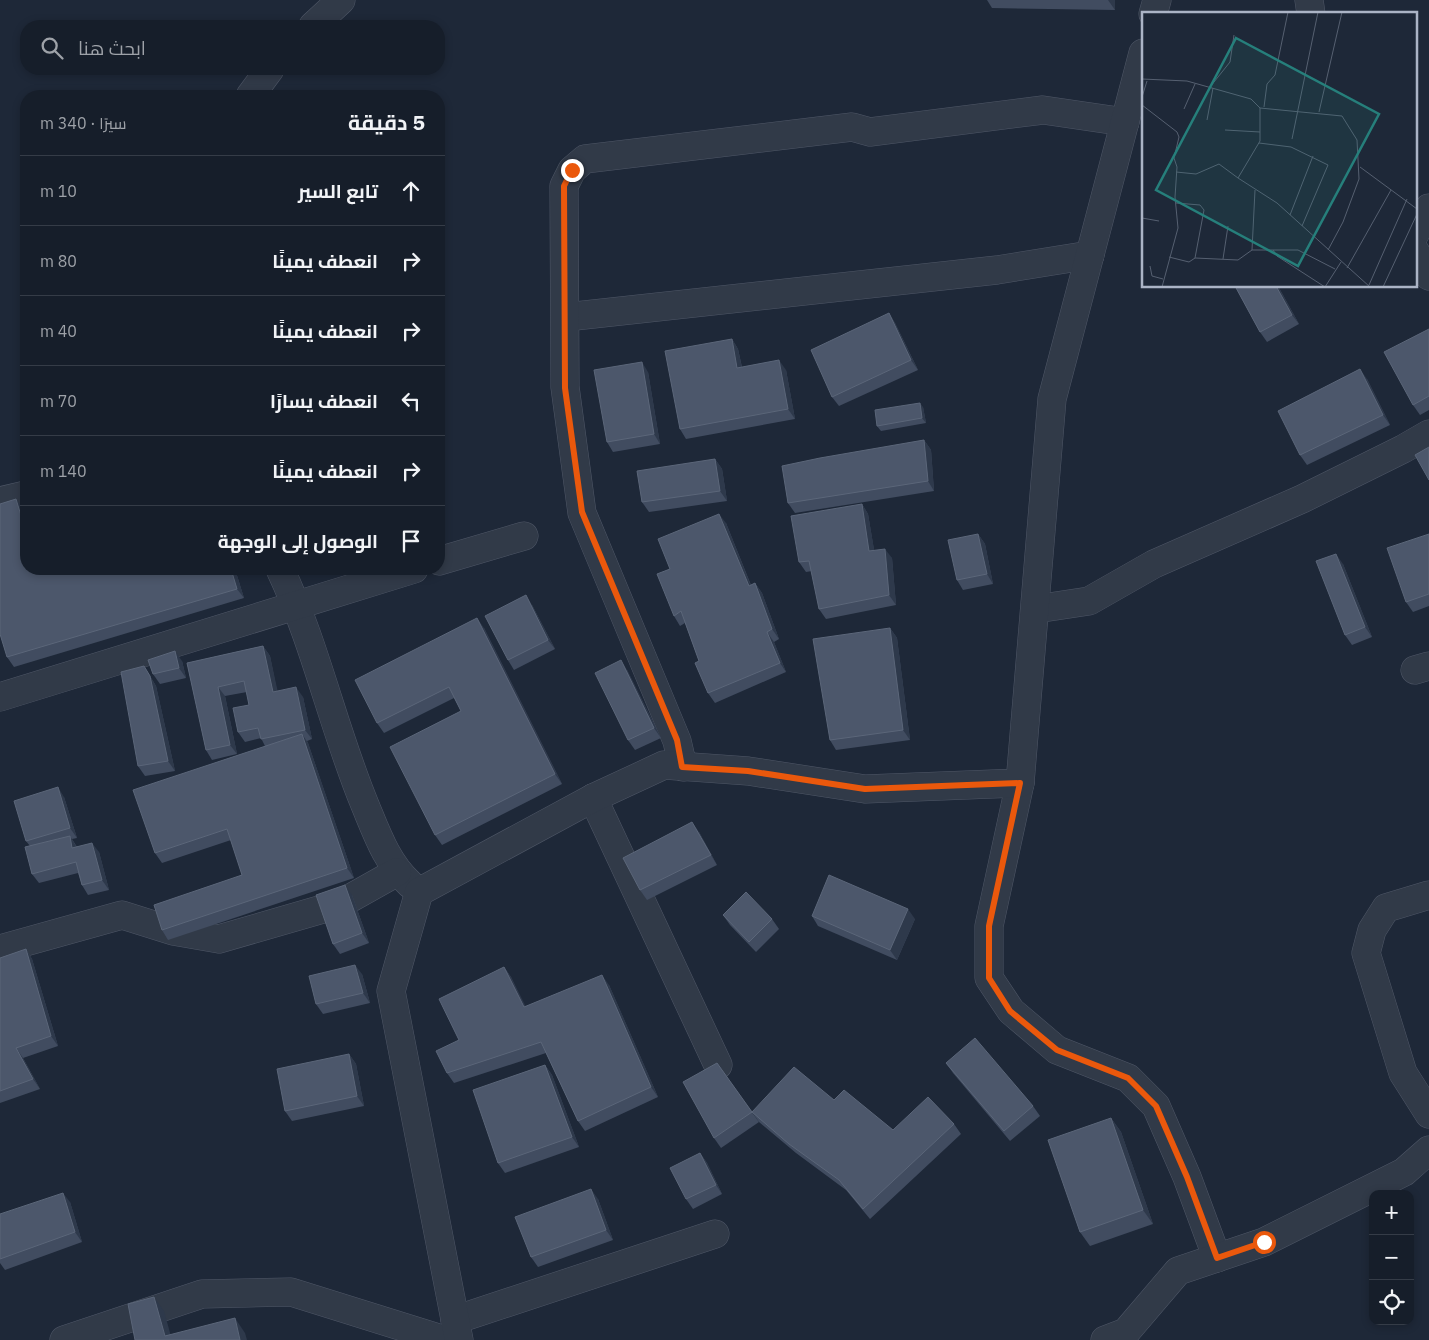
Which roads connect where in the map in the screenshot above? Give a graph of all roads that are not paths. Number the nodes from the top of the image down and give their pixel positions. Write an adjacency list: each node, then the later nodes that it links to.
1 (341, 0): 2 (street)
2 (319, 20)
3 (1142, 57): 6 (street)
4 (266, 75): 5 (street)
5 (254, 90)
6 (1124, 122): 10 (street); 12 (street)
7 (1429, 208): 8 (street)
8 (1416, 232)
9 (1416, 253): 11 (street)
10 (1090, 255): 12 (street); 21 (street)
11 (1429, 276)
12 (566, 316): 23 (street)
13 (1429, 434): 21 (street)
14 (20, 496): 15 (street)
15 (0, 501)
16 (524, 536): 17 (street)
17 (445, 559)
18 (283, 575): 20 (street)
19 (394, 575): 20 (street)
20 (296, 604): 22 (street); 26 (street)
21 (1036, 609): 24 (street)
22 (0, 697)
23 (682, 767): 24 (street); 25 (street)
24 (1020, 783): 34 (street)
25 (593, 798): 27 (street); 30 (street)
26 (397, 872): 27 (street); 29 (street)
27 (419, 892): 35 (street)
28 (1429, 895): 31 (street)
29 (0, 949)
30 (718, 1065)
31 (1429, 1114)
32 (1429, 1150): 34 (street)
33 (715, 1234): 35 (street)
34 (1217, 1258): 37 (street)
35 (453, 1333): 36 (street)
36 (64, 1340)
37 (1105, 1340)

